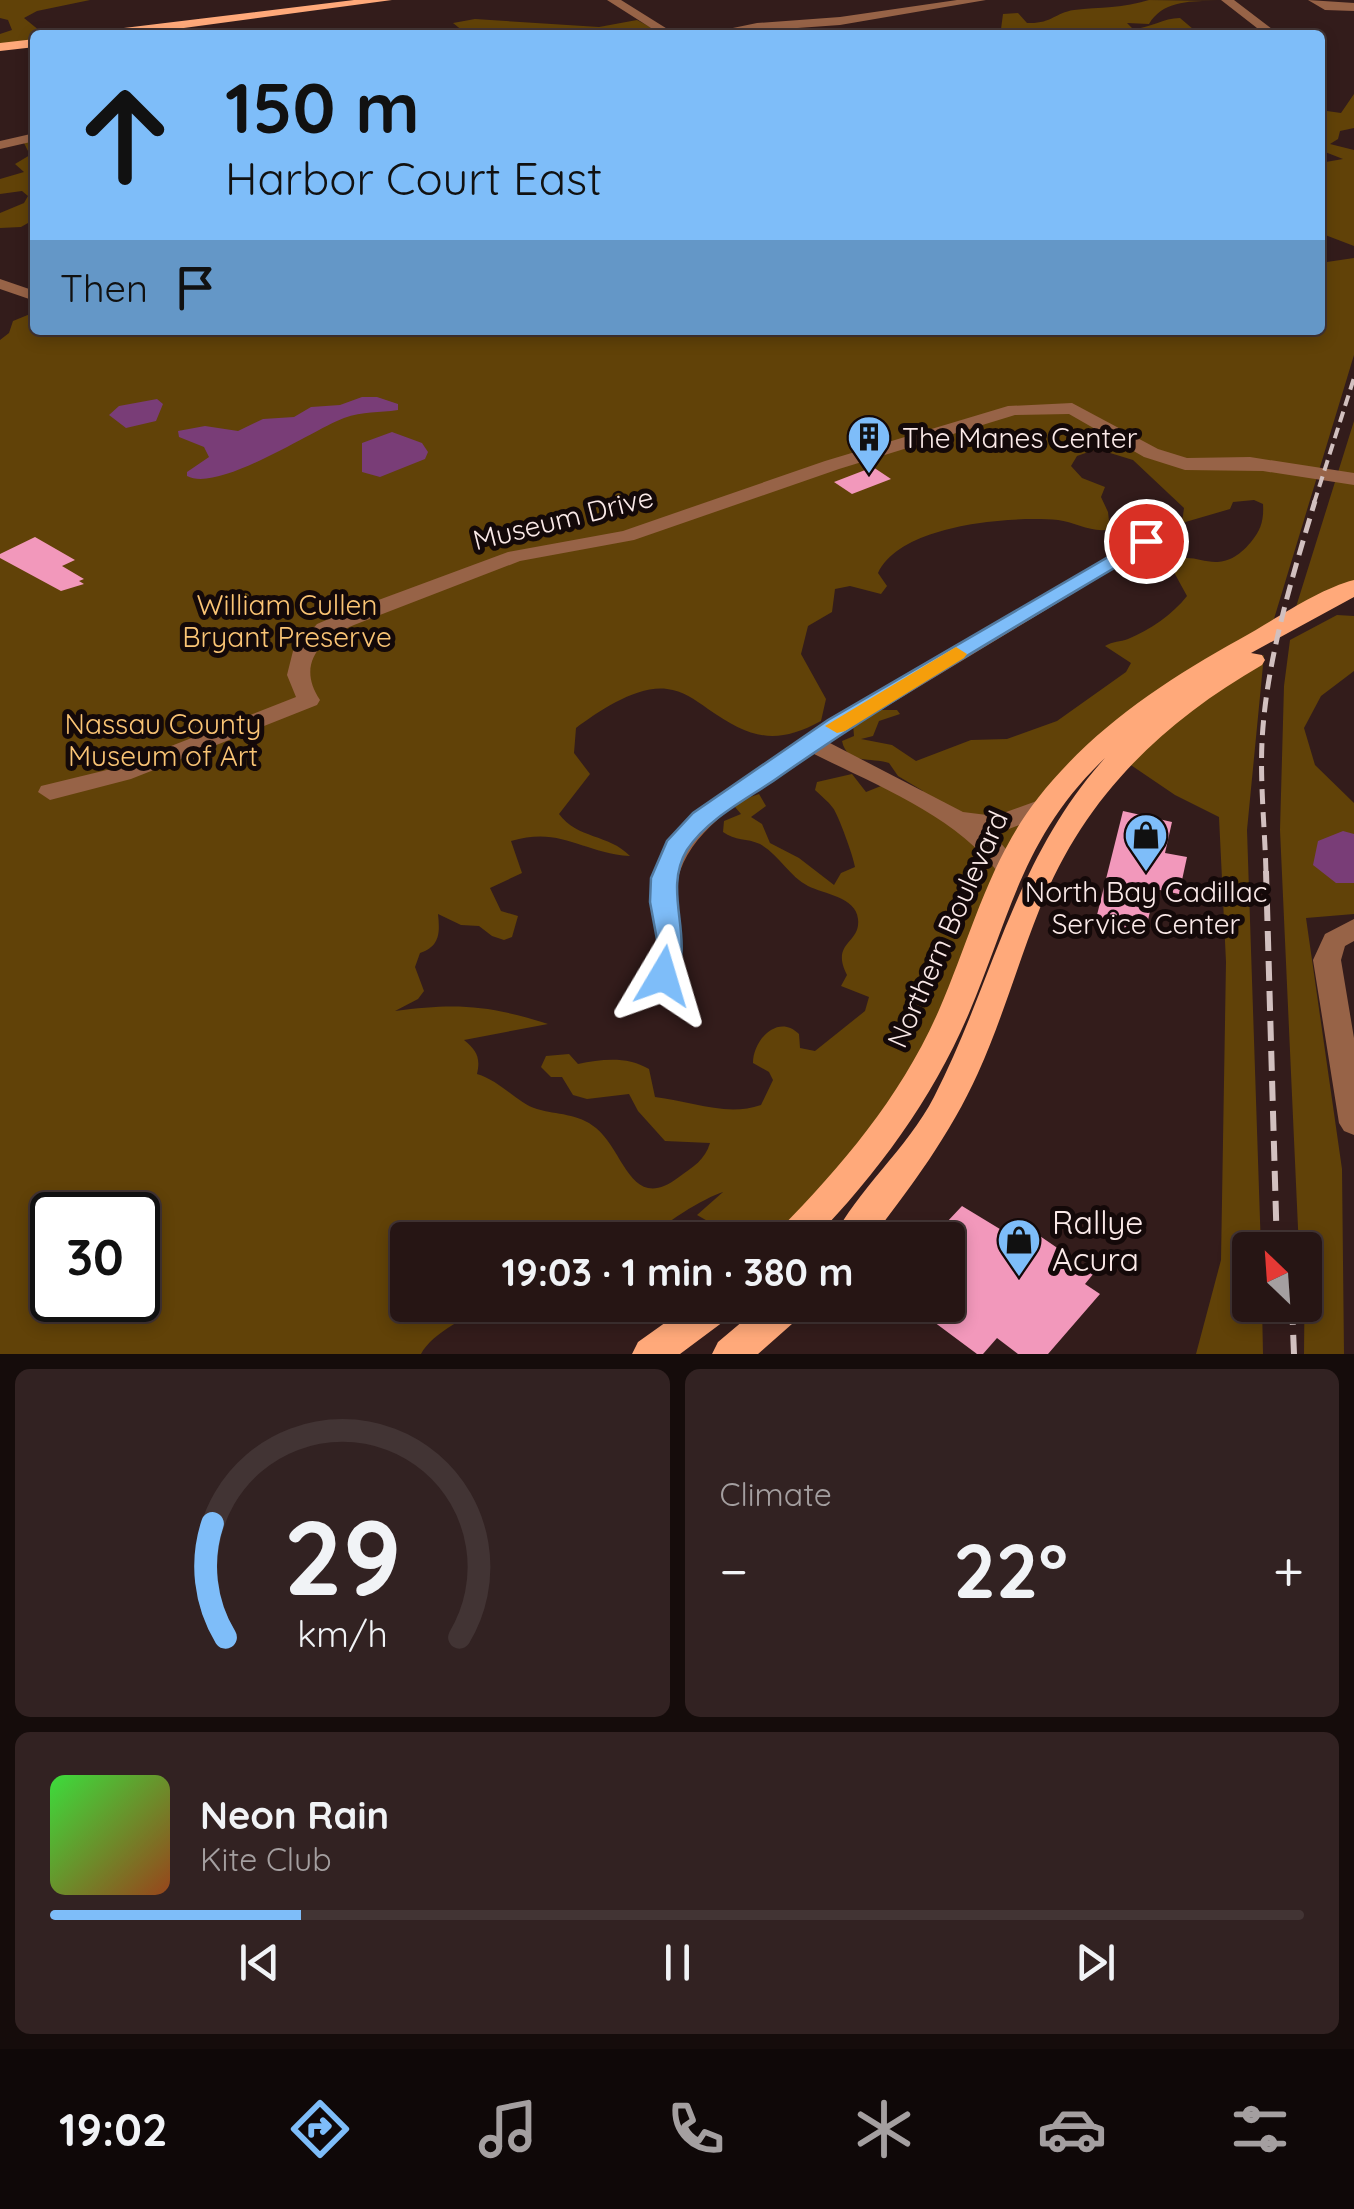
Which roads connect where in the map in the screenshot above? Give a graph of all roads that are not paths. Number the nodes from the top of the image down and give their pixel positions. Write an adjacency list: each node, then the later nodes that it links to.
1 (386, 0): 7 (main road)
2 (613, 0): 8 (street)
3 (980, 0): 9 (street)
4 (1227, 0): 10 (street)
5 (1314, 0): 6 (street)
6 (1354, 7)
7 (141, 30)
8 (663, 30)
9 (734, 30)
10 (1267, 30)
11 (30, 44): 12 (main road)
12 (0, 47)
13 (30, 139): 14 (street)
14 (0, 145)
15 (0, 284): 16 (street)
16 (30, 294)
17 (1354, 479): 22 (street, Museum Drive)
18 (1146, 541): 21 (street)
19 (1354, 587): 23 (main road, Northern Boulevard)
20 (1354, 606): 30 (main road)
21 (810, 743): 24 (street); 27 (street)
22 (50, 792)
23 (1045, 806): 24 (street); 25 (main road, Northern Boulevard)
24 (958, 820): 25 (street)
25 (1010, 870): 29 (main road, Northern Boulevard)
26 (1354, 928): 28 (street)
27 (663, 976)
28 (1354, 1123)
29 (807, 1222)
30 (864, 1222)
31 (695, 1322): 34 (main road)
32 (713, 1322): 35 (main road)
33 (768, 1322): 35 (main road)
34 (650, 1354)
35 (729, 1354)

